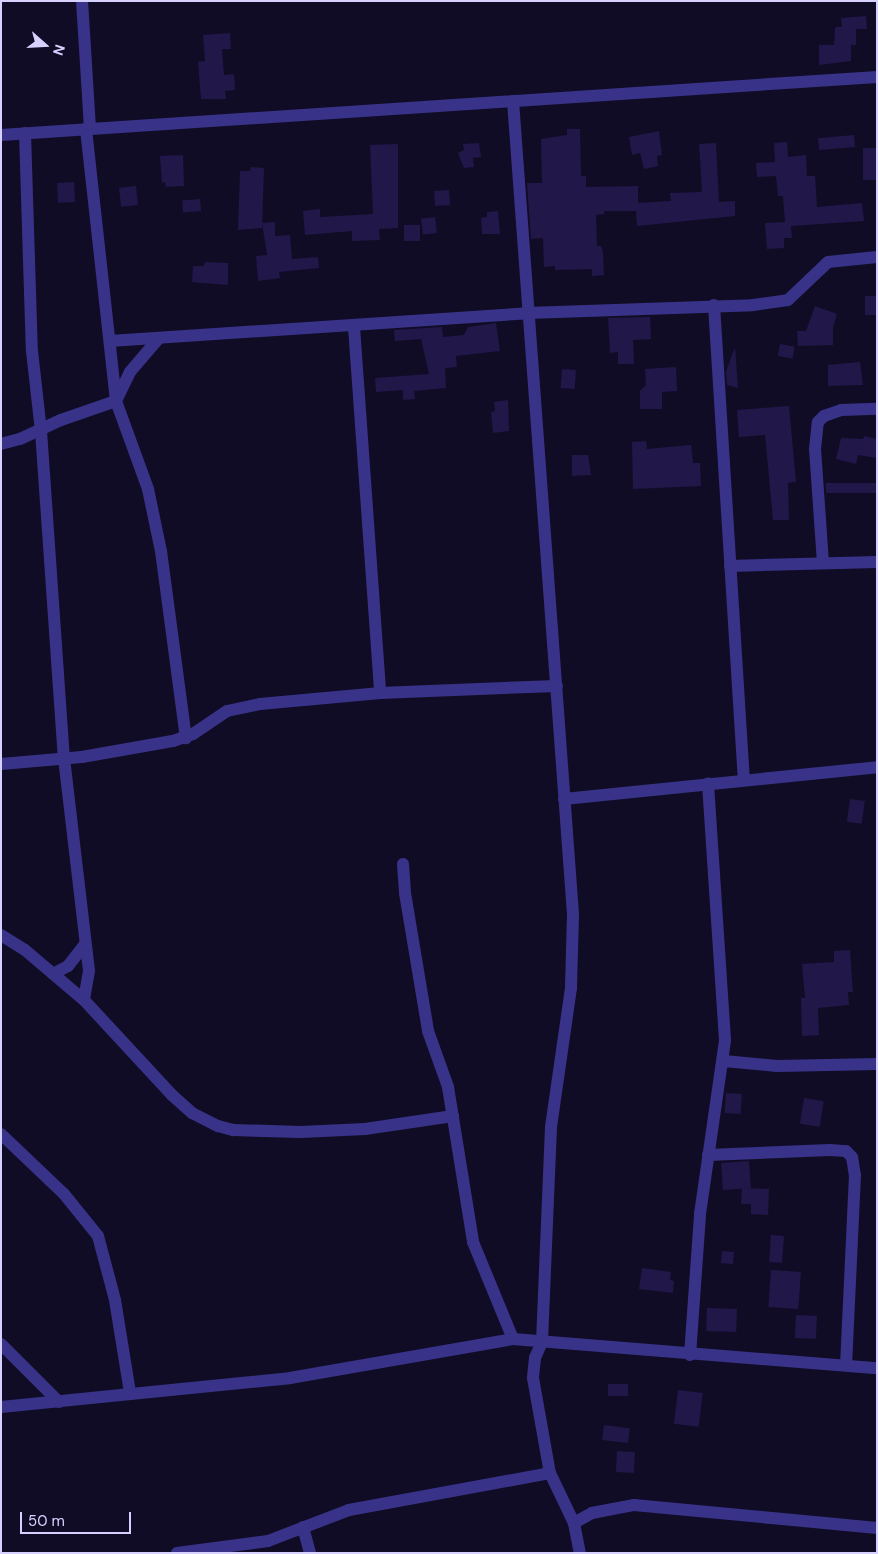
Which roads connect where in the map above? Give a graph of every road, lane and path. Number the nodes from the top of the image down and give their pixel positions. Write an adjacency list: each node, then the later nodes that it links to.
1 (82, 1): 4 (street)
2 (877, 76): 3 (street)
3 (513, 100): 4 (street); 9 (street)
4 (88, 129): 5 (street); 12 (street)
5 (26, 133): 6 (street); 15 (street)
6 (1, 135)
7 (877, 257): 8 (street)
8 (714, 305): 9 (street); 19 (street)
9 (528, 313): 10 (street); 20 (street)
10 (354, 327): 11 (street); 21 (street)
11 (159, 338): 12 (street); 13 (street)
12 (110, 341): 13 (street)
13 (116, 401): 15 (street); 22 (street)
14 (877, 409): 18 (street)
15 (41, 431): 16 (street); 23 (street)
16 (1, 444)
17 (877, 562): 18 (street)
18 (823, 563): 19 (street)
19 (730, 566): 26 (street)
20 (557, 686): 21 (street); 28 (street)
21 (380, 693): 22 (street)
22 (186, 738): 23 (street)
23 (64, 758): 24 (street); 31 (street)
24 (1, 764)
25 (877, 767): 26 (street)
26 (744, 780): 27 (street)
27 (708, 784): 28 (street); 34 (street)
28 (564, 799): 40 (street)
29 (403, 864): 36 (street)
30 (1, 935): 32 (street)
31 (85, 944): 32 (street); 33 (street)
32 (53, 974): 33 (street)
33 (84, 1000): 36 (street)
34 (724, 1061): 35 (street); 38 (street)
35 (877, 1064)
36 (454, 1116): 39 (street)
37 (1, 1134): 45 (street)
38 (708, 1155): 42 (street); 43 (street)
39 (513, 1339): 40 (street); 45 (street)
40 (542, 1342): 42 (street); 48 (street)
41 (1, 1344): 46 (street)
42 (690, 1355): 43 (street)
43 (846, 1365): 44 (street)
44 (877, 1368)
45 (130, 1393): 46 (street)
46 (59, 1402): 47 (street)
47 (1, 1406)
48 (550, 1473): 49 (street); 50 (street)
49 (574, 1523): 51 (street); 54 (street)
50 (303, 1527): 52 (street); 53 (street)
51 (877, 1528)
52 (177, 1553)
53 (310, 1553)
54 (580, 1553)

